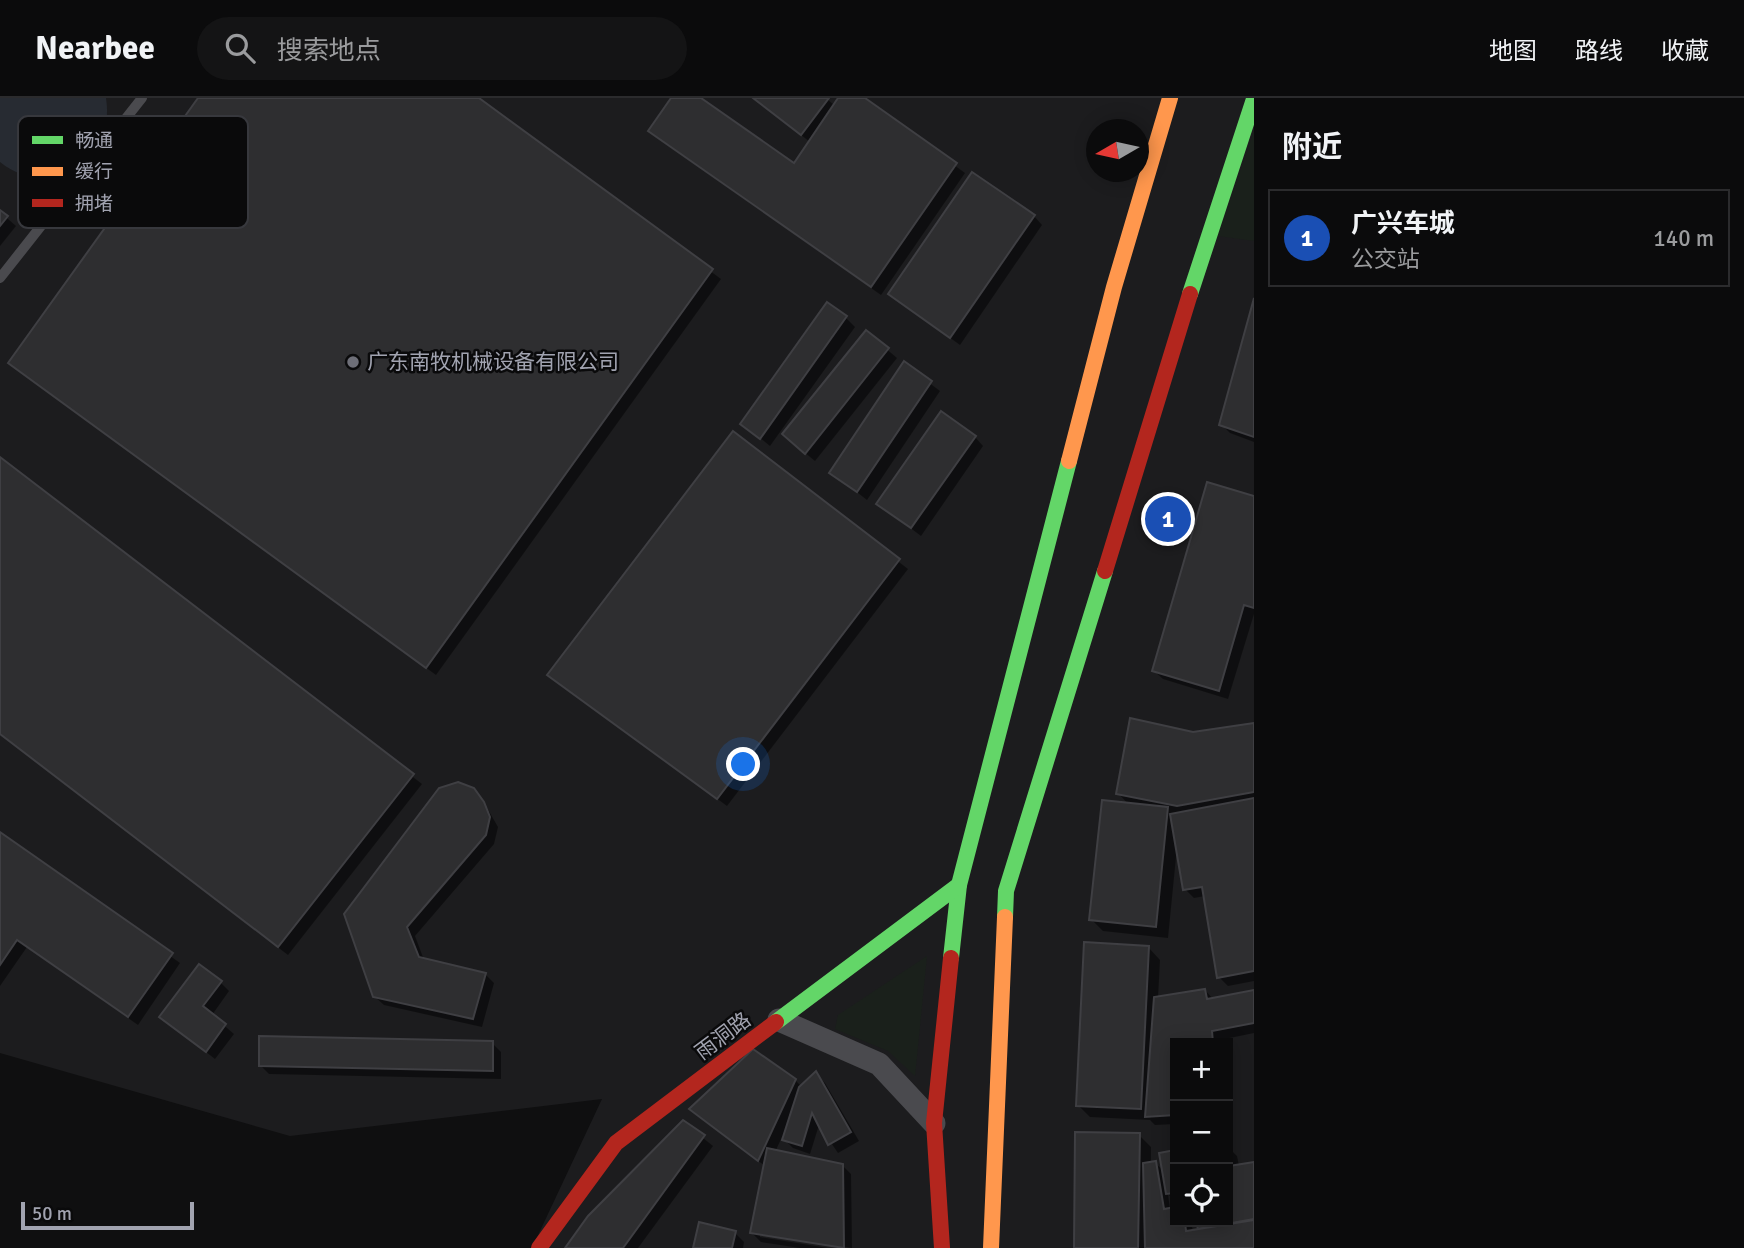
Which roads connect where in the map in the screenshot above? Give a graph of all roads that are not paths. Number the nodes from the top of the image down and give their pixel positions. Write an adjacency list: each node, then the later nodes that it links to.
1 (142, 98): 4 (lane)
2 (1170, 98): 7 (main road)
3 (1254, 99): 12 (main road)
4 (128, 116)
5 (39, 228): 6 (lane)
6 (0, 278)
7 (959, 885): 8 (main road, 雨洞路); 9 (main road)
8 (779, 1020): 9 (street); 10 (main road, 雨洞路)
9 (934, 1123): 11 (main road)
10 (539, 1248)
11 (942, 1248)
12 (991, 1248)

